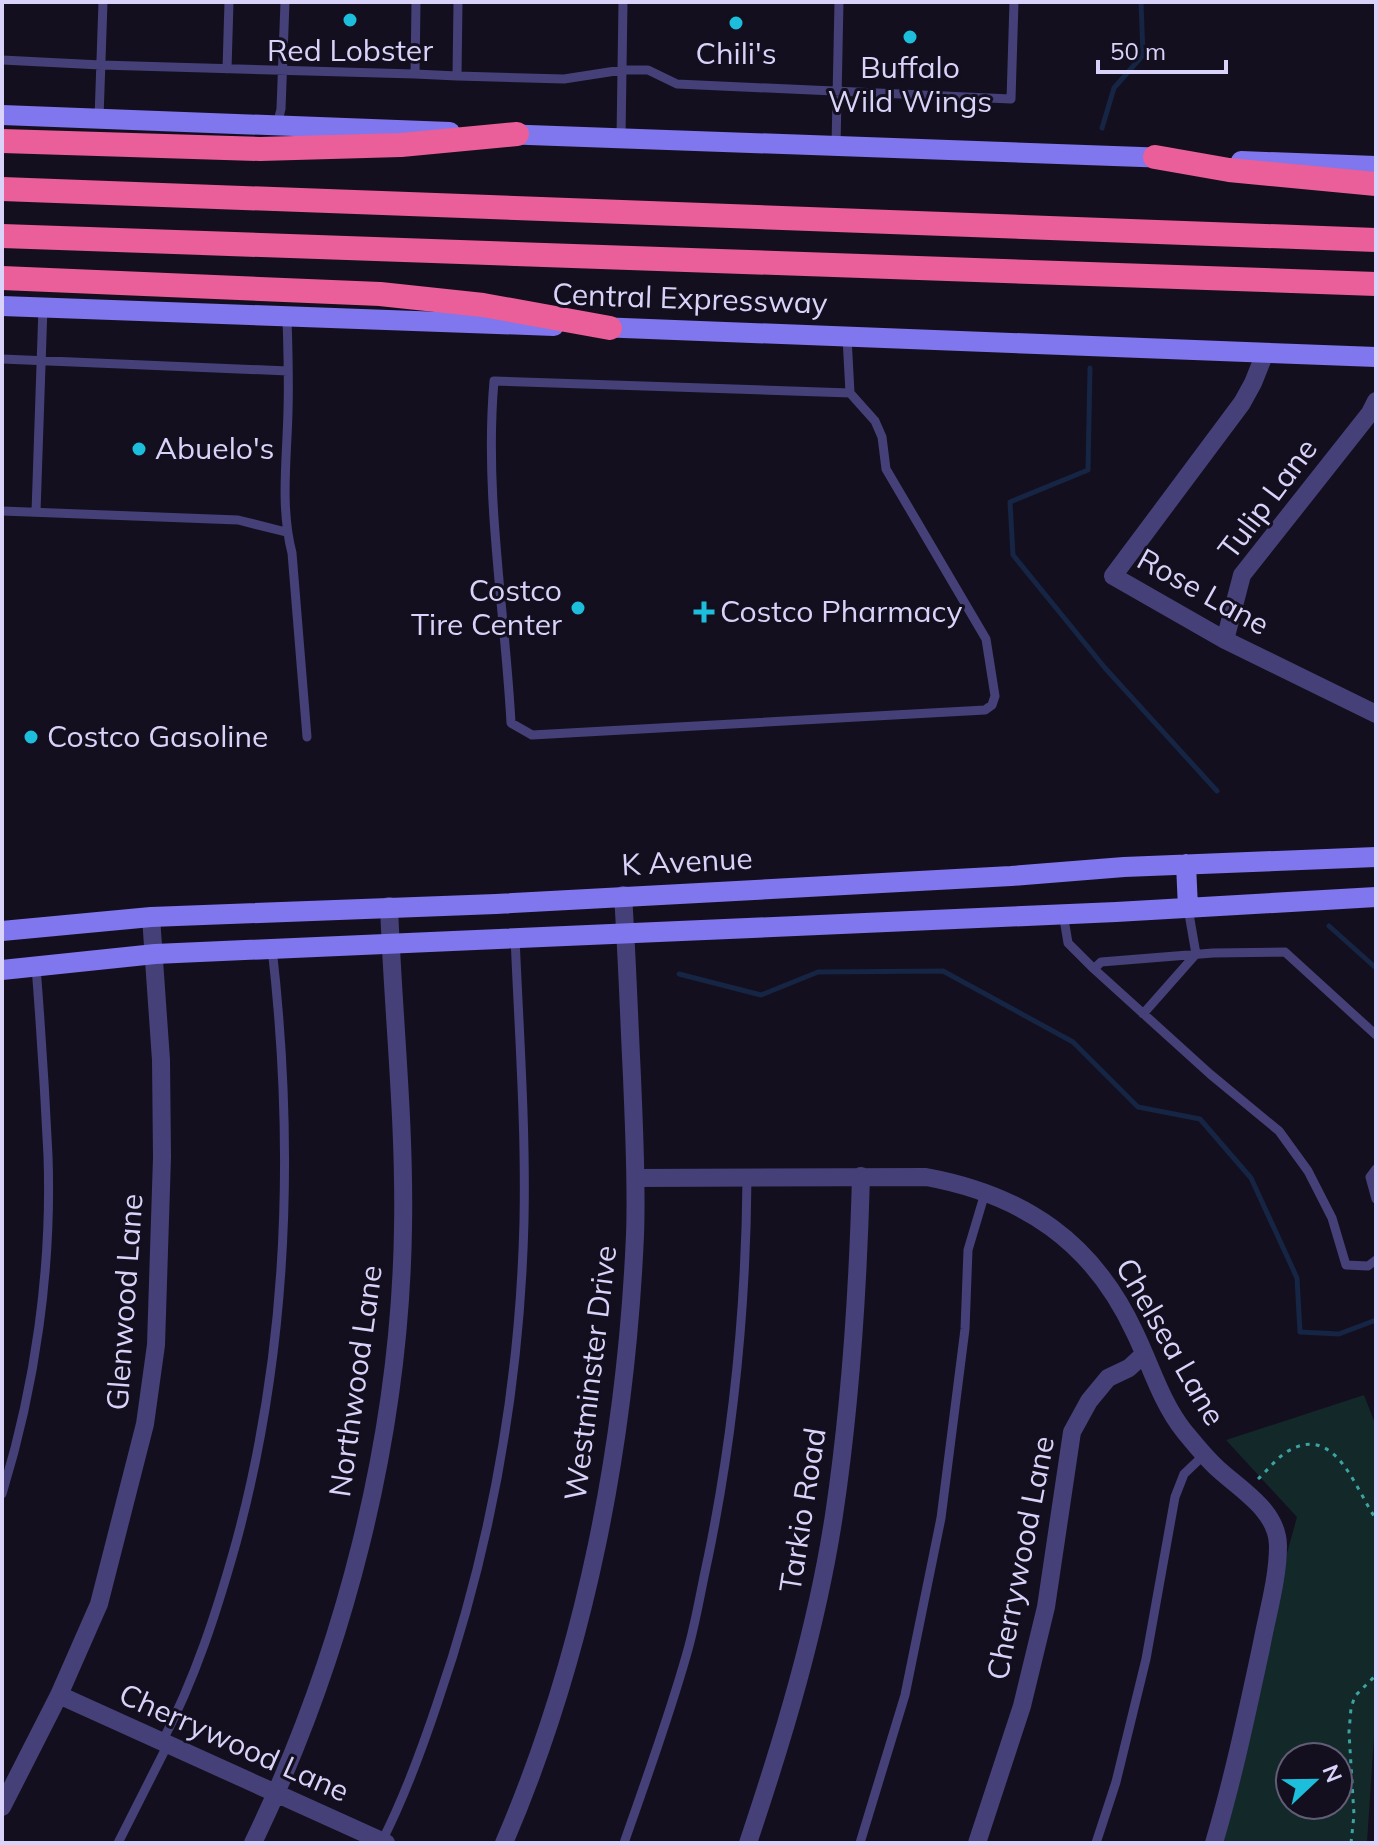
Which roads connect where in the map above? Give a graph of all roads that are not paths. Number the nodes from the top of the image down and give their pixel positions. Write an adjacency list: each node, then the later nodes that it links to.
1 (103, 2): 10 (lane)
2 (229, 2): 11 (lane)
3 (285, 2): 13 (lane)
4 (416, 2): 14 (lane)
5 (458, 2): 15 (lane)
6 (623, 2): 12 (lane)
7 (839, 2): 16 (lane)
8 (1014, 2): 16 (lane)
9 (2, 60): 10 (lane)
10 (101, 65): 11 (lane); 18 (lane)
11 (227, 69): 13 (lane)
12 (622, 70): 15 (lane); 16 (lane); 21 (lane)
13 (283, 71): 14 (lane); 19 (lane)
14 (415, 74): 15 (lane)
15 (457, 76)
16 (837, 92): 23 (lane)
17 (2, 115): 18 (main road)
18 (99, 118): 19 (main road)
19 (277, 125): 20 (main road)
20 (517, 134): 21 (main road); 22 (highway)
21 (621, 138): 23 (main road)
22 (2, 141)
23 (836, 146): 24 (main road)
24 (1155, 157): 25 (main road); 26 (highway)
25 (1376, 166)
26 (1376, 184)
27 (2, 189): 29 (highway)
28 (2, 236): 31 (highway, Central Expressway)
29 (1376, 240)
30 (2, 278): 35 (highway)
31 (1376, 284)
32 (2, 306): 33 (main road, Central Expressway)
33 (43, 307): 34 (main road, Central Expressway); 40 (lane)
34 (287, 318): 35 (main road, Central Expressway); 41 (lane)
35 (610, 328): 36 (main road, Central Expressway)
36 (847, 337): 37 (main road, Central Expressway); 42 (lane)
37 (1265, 353): 38 (main road, Central Expressway); 47 (street, Rose Lane)
38 (1376, 357)
39 (2, 359): 40 (lane)
40 (41, 360): 41 (lane); 45 (lane)
41 (288, 371): 46 (lane)
42 (850, 393): 42 (lane)
43 (1376, 401): 47 (street, Tulip Lane)
44 (2, 511): 45 (lane)
45 (36, 512): 46 (lane)
46 (286, 532): 49 (lane)
47 (1225, 640): 48 (street, Rose Lane)
48 (1376, 714)
49 (307, 737)
50 (1376, 857): 51 (main road, K Avenue)
51 (1186, 864): 52 (main road, K Avenue); 55 (main road)
52 (623, 895): 54 (main road, K Avenue); 59 (street, Westminster Drive)
53 (1376, 897): 55 (main road)
54 (389, 906): 57 (main road, K Avenue); 61 (street, Northwood Lane)
55 (1188, 908): 56 (main road); 64 (lane)
56 (1063, 913): 59 (main road); 66 (lane)
57 (151, 917): 58 (main road, K Avenue); 63 (street, Glenwood Lane)
58 (2, 931)
59 (626, 933): 60 (main road); 73 (street, Westminster Drive)
60 (515, 937): 61 (main road); 84 (lane)
61 (390, 942): 62 (main road); 82 (street, Northwood Lane)
62 (272, 948): 63 (main road); 81 (lane)
63 (155, 954): 65 (main road); 80 (street, Glenwood Lane)
64 (1196, 954): 66 (lane); 68 (lane); 69 (lane)
65 (36, 967): 67 (main road); 79 (lane)
66 (1094, 969): 68 (lane)
67 (2, 970)
68 (1143, 1014): 76 (lane)
69 (1376, 1035)
70 (1376, 1169): 75 (lane)
71 (861, 1176): 72 (street, Chelsea Lane); 74 (street, Chelsea Lane); 89 (street, Tarkio Road)
72 (747, 1177): 73 (street, Chelsea Lane); 88 (lane)
73 (636, 1178): 87 (street, Westminster Drive)
74 (985, 1193): 77 (street, Chelsea Lane); 90 (lane)
75 (1376, 1199)
76 (1376, 1260)
77 (1143, 1355): 78 (street, Chelsea Lane); 91 (street, Cherrywood Lane)
78 (1205, 1454): 92 (lane); 93 (street, Chelsea Lane)
79 (2, 1494)
80 (59, 1695): 81 (street, Cherrywood Lane); 83 (street, Glenwood Lane)
81 (165, 1743): 82 (street, Cherrywood Lane); 85 (lane)
82 (277, 1794): 84 (street, Cherrywood Lane); 86 (street, Northwood Lane)
83 (2, 1807)
84 (383, 1842)
85 (118, 1843)
86 (253, 1843)
87 (504, 1843)
88 (624, 1843)
89 (748, 1843)
90 (860, 1843)
91 (977, 1843)
92 (1096, 1843)
93 (1214, 1843)

